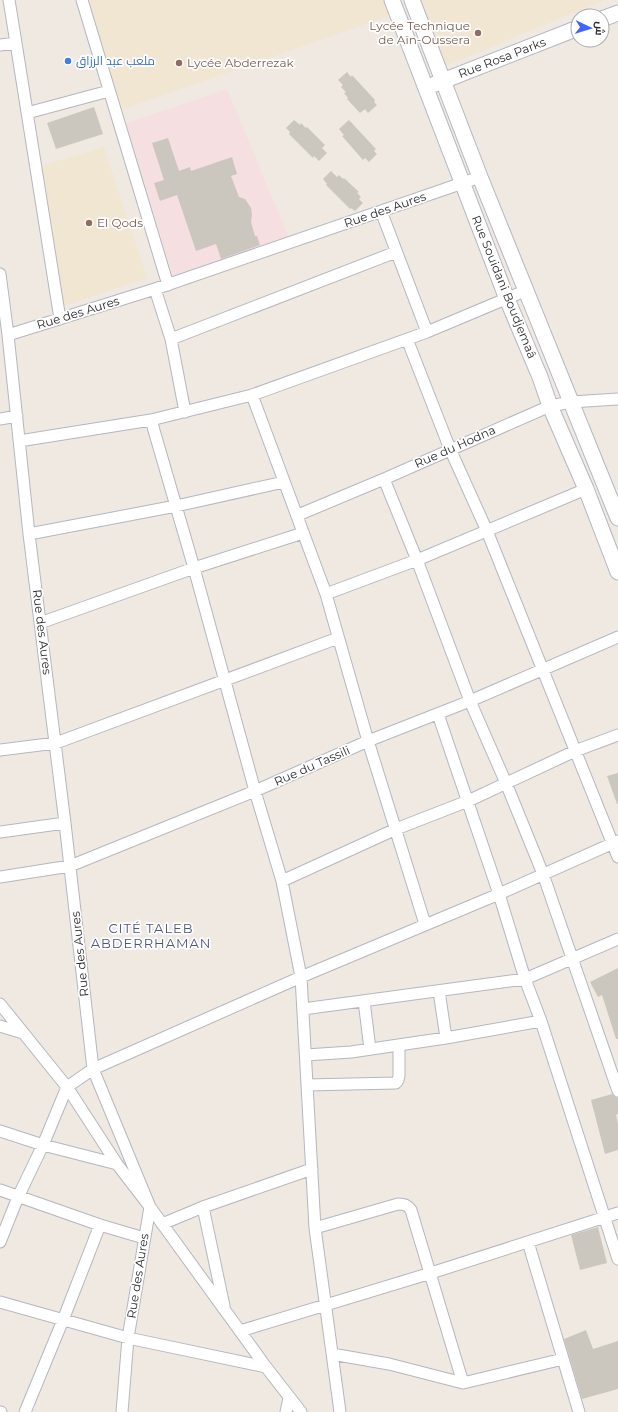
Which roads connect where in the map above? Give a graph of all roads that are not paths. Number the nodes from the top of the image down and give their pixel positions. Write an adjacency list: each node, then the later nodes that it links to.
1 (9, 0): 6 (street)
2 (82, 0): 10 (street)
3 (392, 0): 9 (main road, Rue Souidani Boudjemaâ)
4 (412, 0): 8 (main road, Rue Souidani Boudjemaâ)
5 (570, 31): 8 (main road, Rue Rosa Parks)
6 (16, 43): 7 (street); 11 (street)
7 (0, 44)
8 (443, 80): 9 (main road, Rue Rosa Parks); 12 (main road, Rue Souidani Boudjemaâ)
9 (426, 87): 13 (main road, Rue Souidani Boudjemaâ)
10 (108, 91): 11 (street); 17 (street)
11 (27, 112): 22 (street)
12 (480, 177): 13 (street, Rue des Aures); 19 (main road, Rue Souidani Boudjemaâ)
13 (463, 184): 14 (street, Rue des Aures); 20 (main road, Rue Souidani Boudjemaâ)
14 (381, 211): 15 (street); 17 (street, Rue des Aures)
15 (396, 252): 23 (street); 25 (street)
16 (0, 274): 21 (street)
17 (168, 285): 18 (street, Rue des Aures)
18 (155, 289): 22 (street, Rue des Aures); 25 (street)
19 (527, 290): 20 (street); 30 (main road, Rue Souidani Boudjemaâ)
20 (507, 299): 23 (street); 31 (main road, Rue Souidani Boudjemaâ)
21 (2, 308): 24 (street)
22 (60, 319): 24 (street, Rue des Aures)
23 (427, 332): 26 (street)
24 (8, 335): 27 (street, Rue des Aures)
25 (171, 339): 32 (street)
26 (407, 339): 28 (street); 37 (street)
27 (5, 352): 33 (street, Rue des Aures)
28 (252, 394): 32 (street); 39 (street)
29 (618, 399): 30 (street, Rue du Hodna)
30 (571, 402): 31 (street, Rue du Hodna); 43 (main road, Rue Souidani Boudjemaâ)
31 (550, 406): 37 (street, Rue du Hodna); 40 (main road, Rue Souidani Boudjemaâ)
32 (186, 412): 35 (street)
33 (16, 416): 34 (street); 36 (street, Rue des Aures)
34 (0, 419)
35 (151, 420): 36 (street); 41 (street)
36 (19, 441): 46 (street, Rue des Aures)
37 (450, 449): 38 (street, Rue du Hodna); 44 (street)
38 (384, 479): 42 (street, Rue du Hodna); 47 (street)
39 (284, 482): 41 (street); 42 (street)
40 (586, 489): 44 (street); 49 (main road, Rue Souidani Boudjemaâ)
41 (176, 506): 46 (street); 48 (street)
42 (298, 515): 45 (street)
43 (618, 518)
44 (487, 531): 47 (street); 54 (street)
45 (303, 533): 48 (street); 50 (street)
46 (29, 534): 51 (street, Rue des Aures)
47 (417, 560): 50 (street); 56 (street)
48 (194, 568): 51 (street); 55 (street)
49 (618, 572)
50 (326, 594): 53 (street)
51 (40, 623): 60 (street, Rue des Aures)
52 (618, 637): 54 (street, Rue du Tassili)
53 (338, 638): 55 (street); 59 (street)
54 (542, 670): 56 (street, Rue du Tassili); 62 (street)
55 (225, 680): 60 (street); 64 (street)
56 (470, 701): 57 (street, Rue du Tassili); 63 (street)
57 (438, 714): 59 (street, Rue du Tassili); 65 (street)
58 (618, 735): 62 (street)
59 (368, 741): 64 (street, Rue du Tassili); 67 (street)
60 (56, 743): 61 (street); 66 (street, Rue des Aures)
61 (0, 750)
62 (576, 751): 63 (street); 69 (street)
63 (506, 783): 65 (street); 72 (street)
64 (255, 791): 71 (street, Rue du Tassili); 74 (street)
65 (468, 801): 67 (street); 75 (street)
66 (65, 823): 68 (street); 71 (street, Rue des Aures)
67 (396, 829): 74 (street); 76 (street)
68 (0, 832)
69 (615, 842): 70 (street); 72 (street)
70 (618, 857)
71 (70, 866): 73 (street, Rue du Tassili); 92 (street, Rue des Aures)
72 (543, 874): 75 (street); 78 (street)
73 (0, 877)
74 (282, 881): 79 (street)
75 (499, 894): 76 (street); 80 (street)
76 (425, 924): 79 (street)
77 (618, 939): 78 (street)
78 (572, 958): 80 (street); 95 (street)
79 (301, 977): 84 (street); 92 (street)
80 (525, 979): 81 (street); 85 (street)
81 (439, 991): 82 (street); 88 (street)
82 (364, 1001): 84 (street); 90 (street)
83 (0, 1004): 87 (street)
84 (303, 1009): 91 (street)
85 (541, 1021): 88 (street); 105 (street)
86 (0, 1026): 87 (street)
87 (23, 1033): 94 (street)
88 (446, 1038): 89 (street)
89 (399, 1045): 90 (street); 93 (street)
90 (370, 1049): 91 (street)
91 (306, 1055): 93 (street)
92 (93, 1069): 94 (street); 103 (street, Rue des Aures)
93 (307, 1086): 99 (street)
94 (67, 1088): 97 (street); 98 (street)
95 (618, 1091)
96 (0, 1131): 97 (street)
97 (43, 1145): 98 (street); 101 (street)
98 (117, 1164): 103 (street)
99 (312, 1169): 102 (street); 108 (street)
100 (0, 1190): 101 (street)
101 (18, 1197): 107 (street); 110 (street)
102 (203, 1206): 106 (street); 116 (street)
103 (150, 1207): 106 (street); 109 (street, Rue des Aures)
104 (618, 1213): 105 (street)
105 (605, 1218): 111 (street); 112 (street)
106 (162, 1224): 116 (street)
107 (100, 1225): 109 (street); 117 (street)
108 (315, 1228): 113 (street); 115 (street)
109 (144, 1238): 119 (street, Rue des Aures)
110 (0, 1242)
111 (528, 1242): 113 (street); 121 (street)
112 (618, 1259)
113 (431, 1273): 115 (street); 123 (street)
114 (0, 1302): 117 (street)
115 (325, 1305): 118 (street); 120 (street)
116 (225, 1310): 118 (street)
117 (63, 1320): 119 (street); 125 (street)
118 (240, 1331): 122 (street)
119 (128, 1338): 122 (street); 126 (street, Rue des Aures)
120 (332, 1354): 123 (street); 129 (street)
121 (563, 1359): 123 (street); 130 (street)
122 (266, 1367): 124 (street)
123 (463, 1383)
124 (289, 1398): 127 (street); 128 (street)
125 (25, 1412)
126 (122, 1412)
127 (286, 1412)
128 (301, 1412)
129 (340, 1412)
130 (579, 1412)

